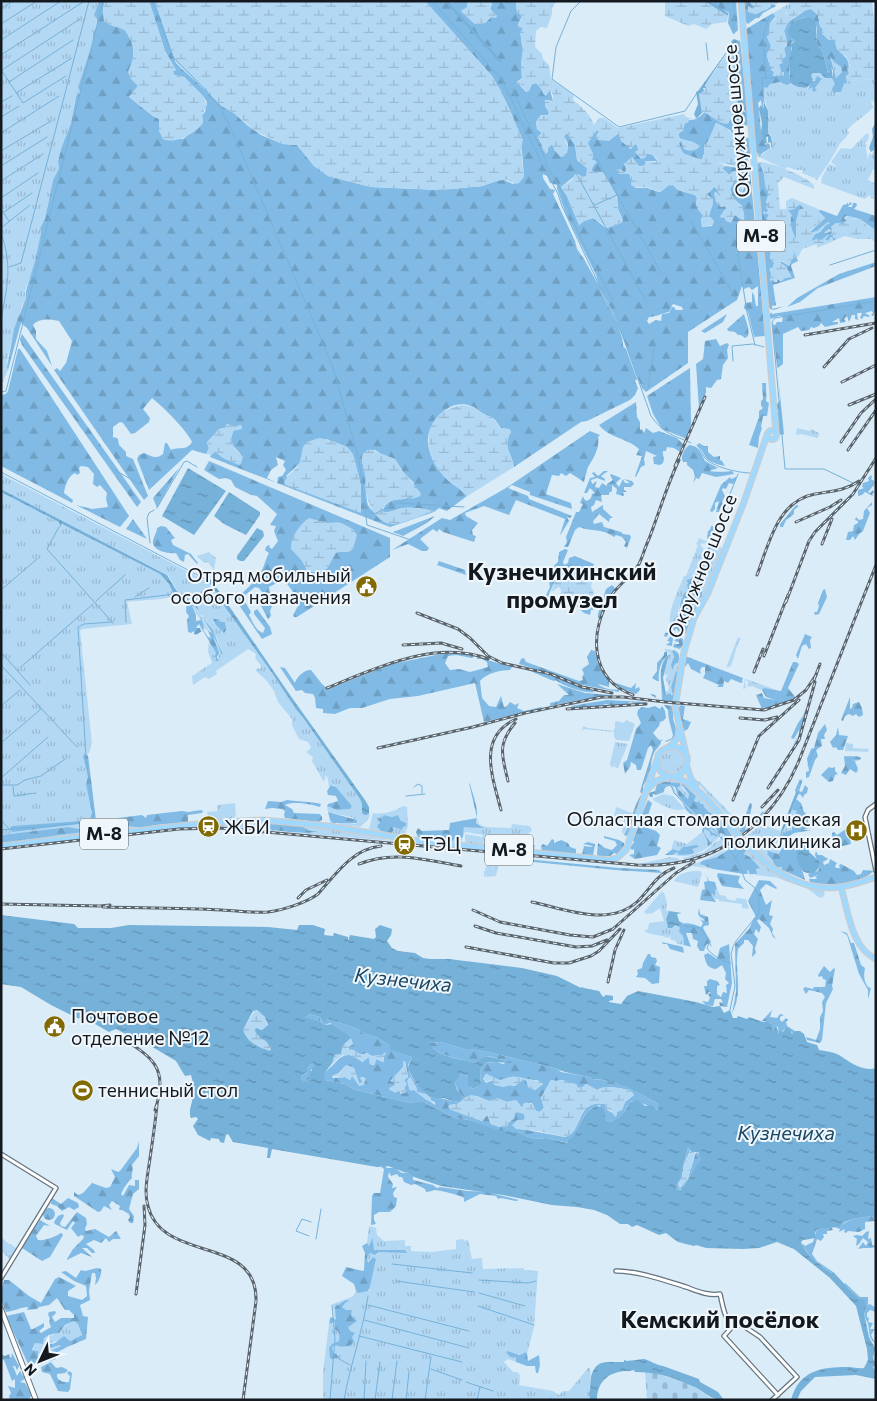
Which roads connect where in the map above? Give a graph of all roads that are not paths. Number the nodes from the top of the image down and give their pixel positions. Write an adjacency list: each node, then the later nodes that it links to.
1 (741, 1): 2 (main road, Окружное шоссе / М-8)
2 (774, 414): 3 (main road, Окружное шоссе / М-8); 4 (main road, Окружное шоссе / М-8)
3 (768, 433): 4 (main road); 5 (main road); 6 (main road, Окружное шоссе / М-8)
4 (776, 433): 5 (main road, Окружное шоссе)
5 (772, 439): 6 (main road, Окружное шоссе / М-8)
6 (763, 449): 7 (main road, Окружное шоссе / М-8)
7 (679, 726): 8 (main road, М-8); 9 (main road, М-8)
8 (669, 746): 9 (main road); 10 (main road, М-8)
9 (687, 756): 11 (main road, М-8)
10 (657, 760): 12 (main road); 13 (main road, М-8)
11 (687, 767): 12 (main road); 15 (main road)
12 (670, 777): 13 (main road); 15 (main road)
13 (646, 792): 16 (main road, М-8)
14 (876, 804): 17 (street)
15 (736, 832): 19 (main road, bridge)
16 (1, 846)
17 (876, 871)
18 (876, 877): 19 (main road)
19 (841, 887): 20 (main road)
20 (876, 959)
21 (1, 1154): 23 (street)
22 (616, 1271): 25 (street)
23 (1, 1278)
24 (1, 1308): 27 (main road)
25 (733, 1326): 26 (street); 26 (street)
26 (778, 1395): 28 (street)
27 (36, 1400)
28 (772, 1400)

